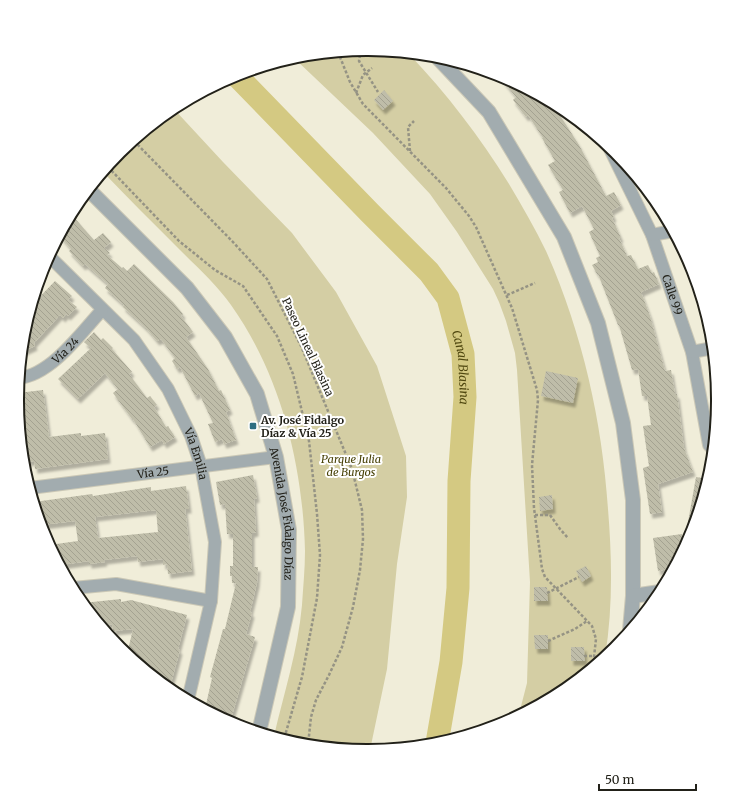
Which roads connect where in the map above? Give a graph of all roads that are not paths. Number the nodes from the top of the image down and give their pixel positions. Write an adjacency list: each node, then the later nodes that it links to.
1 (445, 65): 17 (street)
2 (618, 166): 5 (street, Calle 99)
3 (93, 194): 12 (street, Avenida José Fidalgo Díaz)
4 (667, 232): 5 (street)
5 (652, 235): 9 (street, Calle 99)
6 (54, 261): 7 (street, Vía Emilia)
7 (102, 310): 10 (street, Vía 24); 13 (street, Vía Emilia)
8 (707, 349): 9 (street)
9 (692, 352): 11 (street, Calle 99)
10 (25, 377)
11 (708, 441)
12 (276, 457): 13 (street, Vía 25); 21 (street, Avenida José Fidalgo Díaz)
13 (201, 466): 14 (street, Vía 25); 18 (street, Vía Emilia)
14 (36, 487)
15 (80, 587): 18 (street)
16 (651, 593): 17 (street)
17 (633, 596): 19 (street)
18 (211, 601): 20 (street, Vía Emilia)
19 (631, 620)
20 (190, 693)
21 (260, 726)

